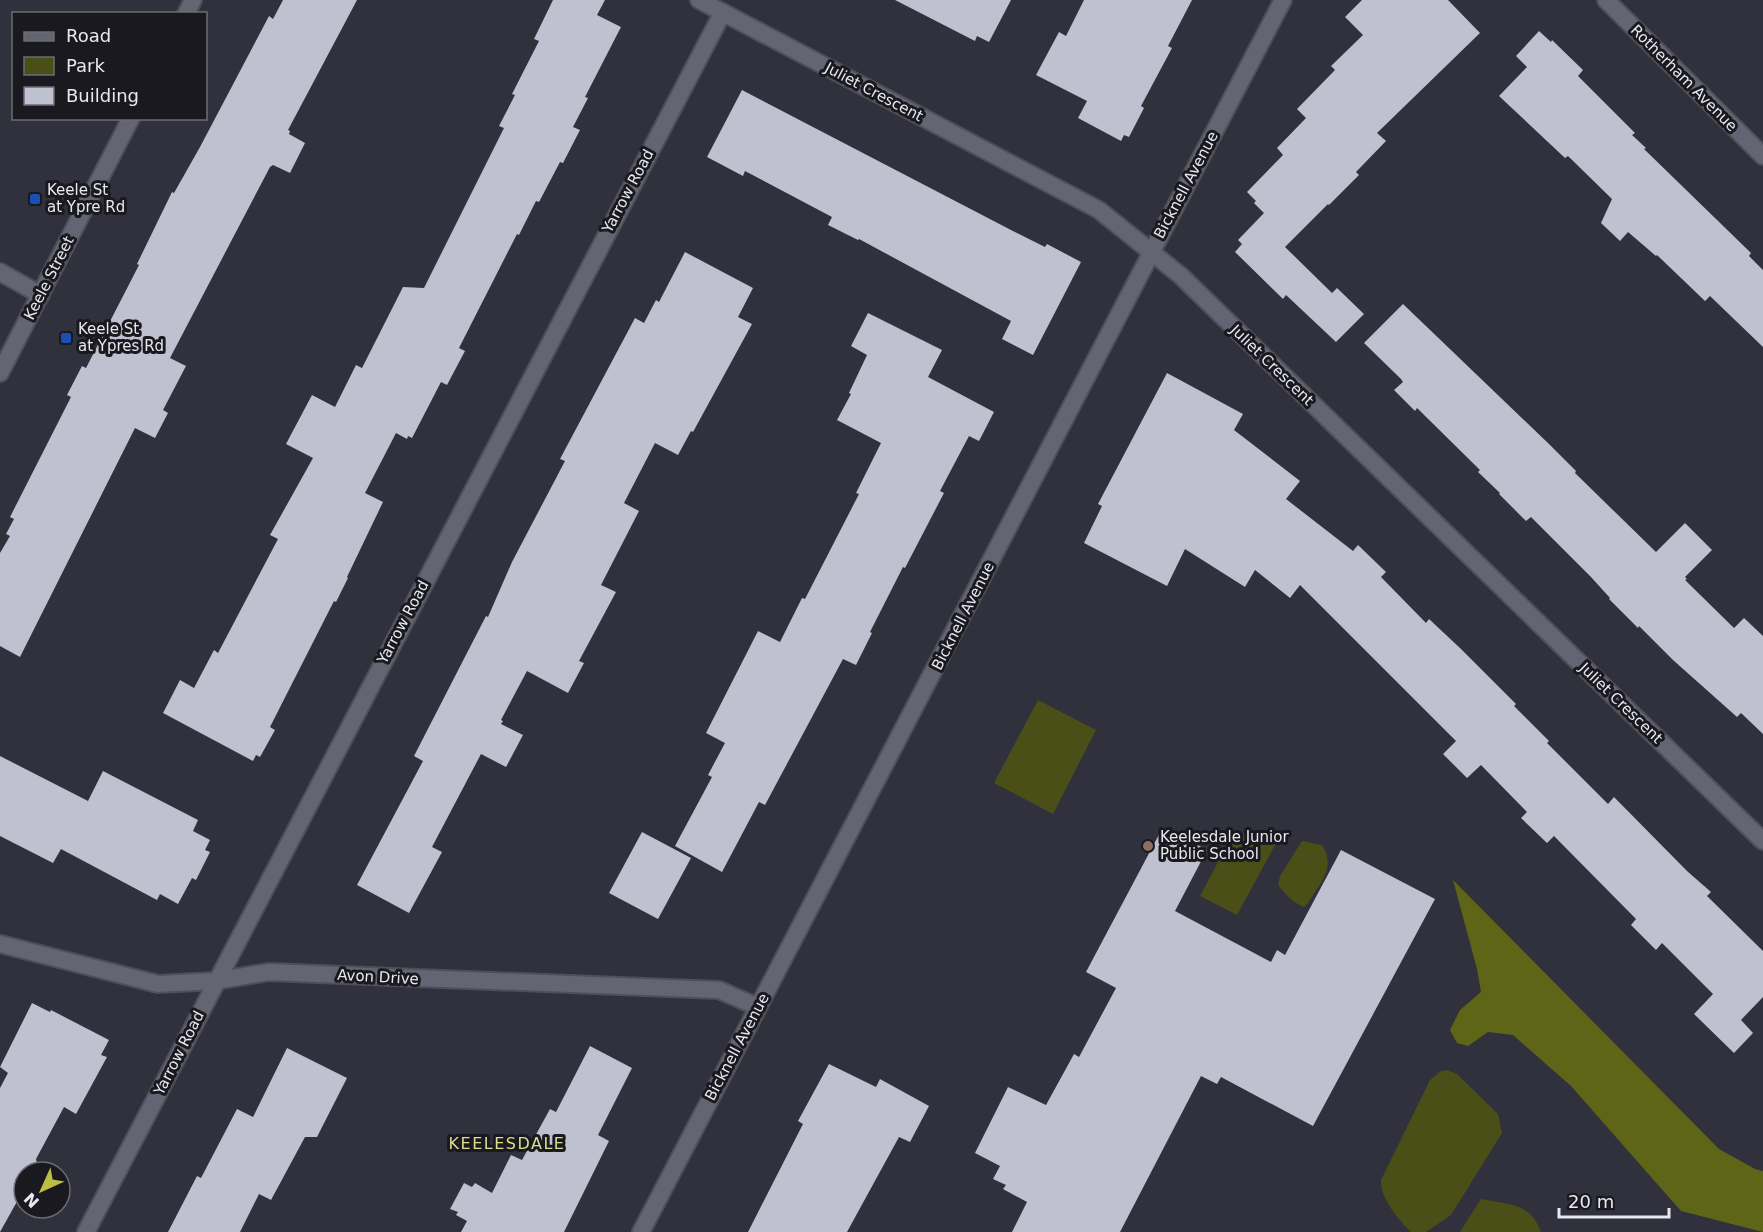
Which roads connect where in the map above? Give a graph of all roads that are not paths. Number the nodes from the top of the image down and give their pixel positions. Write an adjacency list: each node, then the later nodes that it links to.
1 (699, 0): 4 (street, Juliet Crescent)
2 (1283, 0): 7 (street, Bicknell Avenue)
3 (1606, 0): 6 (street, Rotherham Avenue)
4 (723, 12): 7 (street, Juliet Crescent); 13 (street, Yarrow Road)
5 (131, 120): 9 (street, Keele Street)
6 (1763, 156)
7 (1151, 251): 11 (street, Juliet Crescent); 14 (street, Bicknell Avenue)
8 (0, 272): 9 (street)
9 (40, 295): 10 (street, Keele Street)
10 (0, 373)
11 (1763, 841)
12 (0, 944): 13 (street, Avon Drive)
13 (215, 981): 14 (street, Avon Drive); 15 (street, Yarrow Road)
14 (758, 1007): 16 (street, Bicknell Avenue)
15 (86, 1232)
16 (641, 1232)

